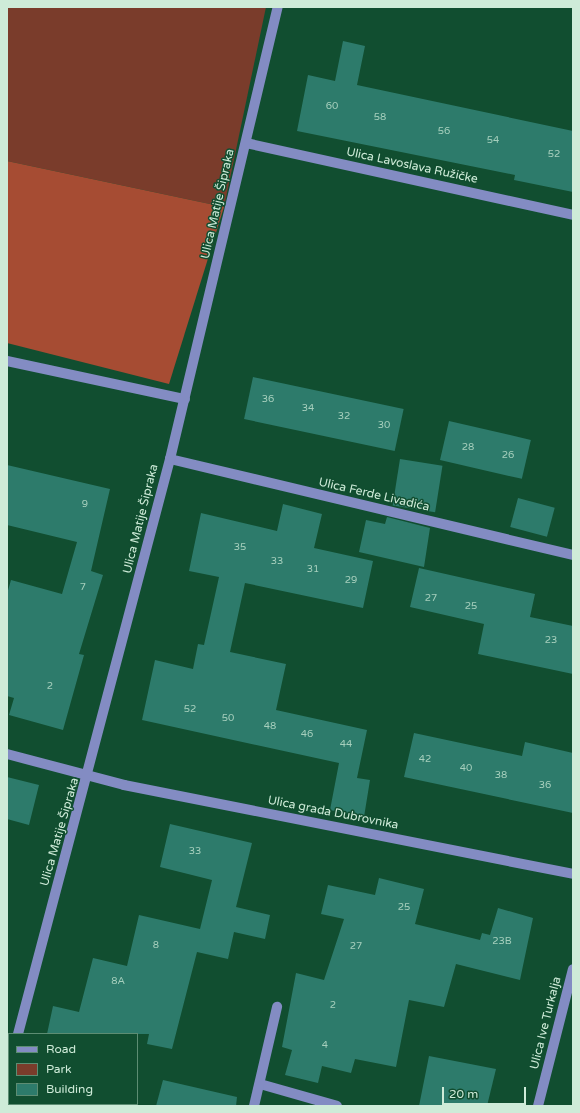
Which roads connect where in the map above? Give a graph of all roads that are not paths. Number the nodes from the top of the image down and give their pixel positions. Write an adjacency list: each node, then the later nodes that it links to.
1 (278, 7): 2 (street, Ulica Matije Šipraka)
2 (246, 143): 3 (street, Ulica Lavoslava Ružičke); 5 (street, Ulica Matije Šipraka)
3 (573, 215)
4 (7, 361): 5 (street)
5 (185, 399): 6 (street, Ulica Matije Šipraka)
6 (170, 459): 7 (street, Ulica Ferde Livadića); 9 (street, Ulica Matije Šipraka)
7 (573, 555)
8 (7, 754): 9 (street, Ulica grada Dubrovnika)
9 (89, 777): 10 (street, Ulica grada Dubrovnika); 13 (street, Ulica Matije Šipraka)
10 (573, 874)
11 (573, 969): 17 (street, Ulica Ive Turkalja)
12 (277, 1007): 14 (street)
13 (18, 1033)
14 (260, 1084): 15 (street); 16 (street)
15 (254, 1106)
16 (337, 1106)
17 (538, 1106)

